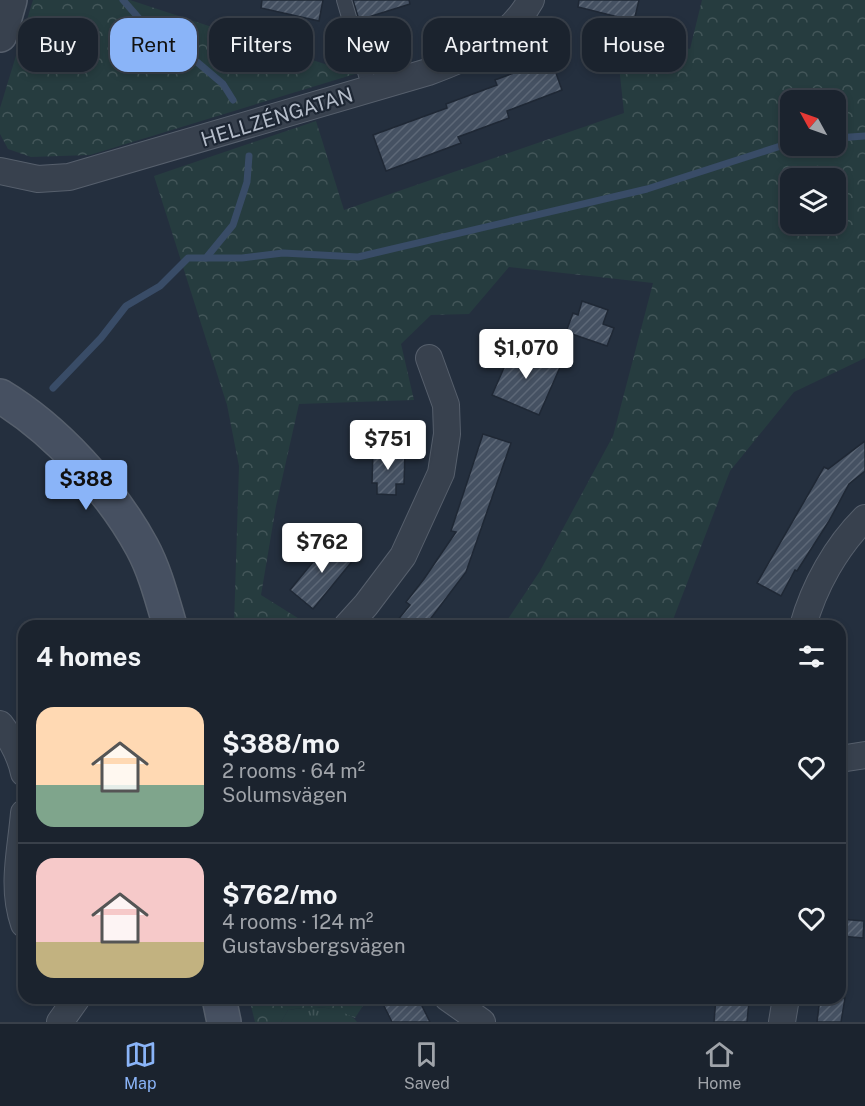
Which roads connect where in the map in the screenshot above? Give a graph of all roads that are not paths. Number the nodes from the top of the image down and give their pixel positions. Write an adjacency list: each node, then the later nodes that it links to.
1 (10, 0): 4 (street)
2 (344, 0): 5 (lane)
3 (531, 0): 5 (street, HELLZÉNGATAN)
4 (0, 35)
5 (370, 89): 6 (street, HELLZÉNGATAN)
6 (0, 171)
7 (429, 358): 11 (street)
8 (0, 396): 10 (main road)
9 (865, 518): 12 (street)
10 (168, 620)
11 (352, 620)
12 (805, 620)
13 (0, 724): 14 (street)
14 (18, 751)
15 (865, 755): 16 (street)
16 (846, 758)
17 (18, 869): 18 (street)
18 (18, 901)
19 (71, 1004): 23 (street)
20 (220, 1004): 24 (main road)
21 (456, 1004): 25 (street)
22 (785, 1004): 26 (street)
23 (60, 1022)
24 (224, 1022)
25 (482, 1022)
26 (782, 1022)

